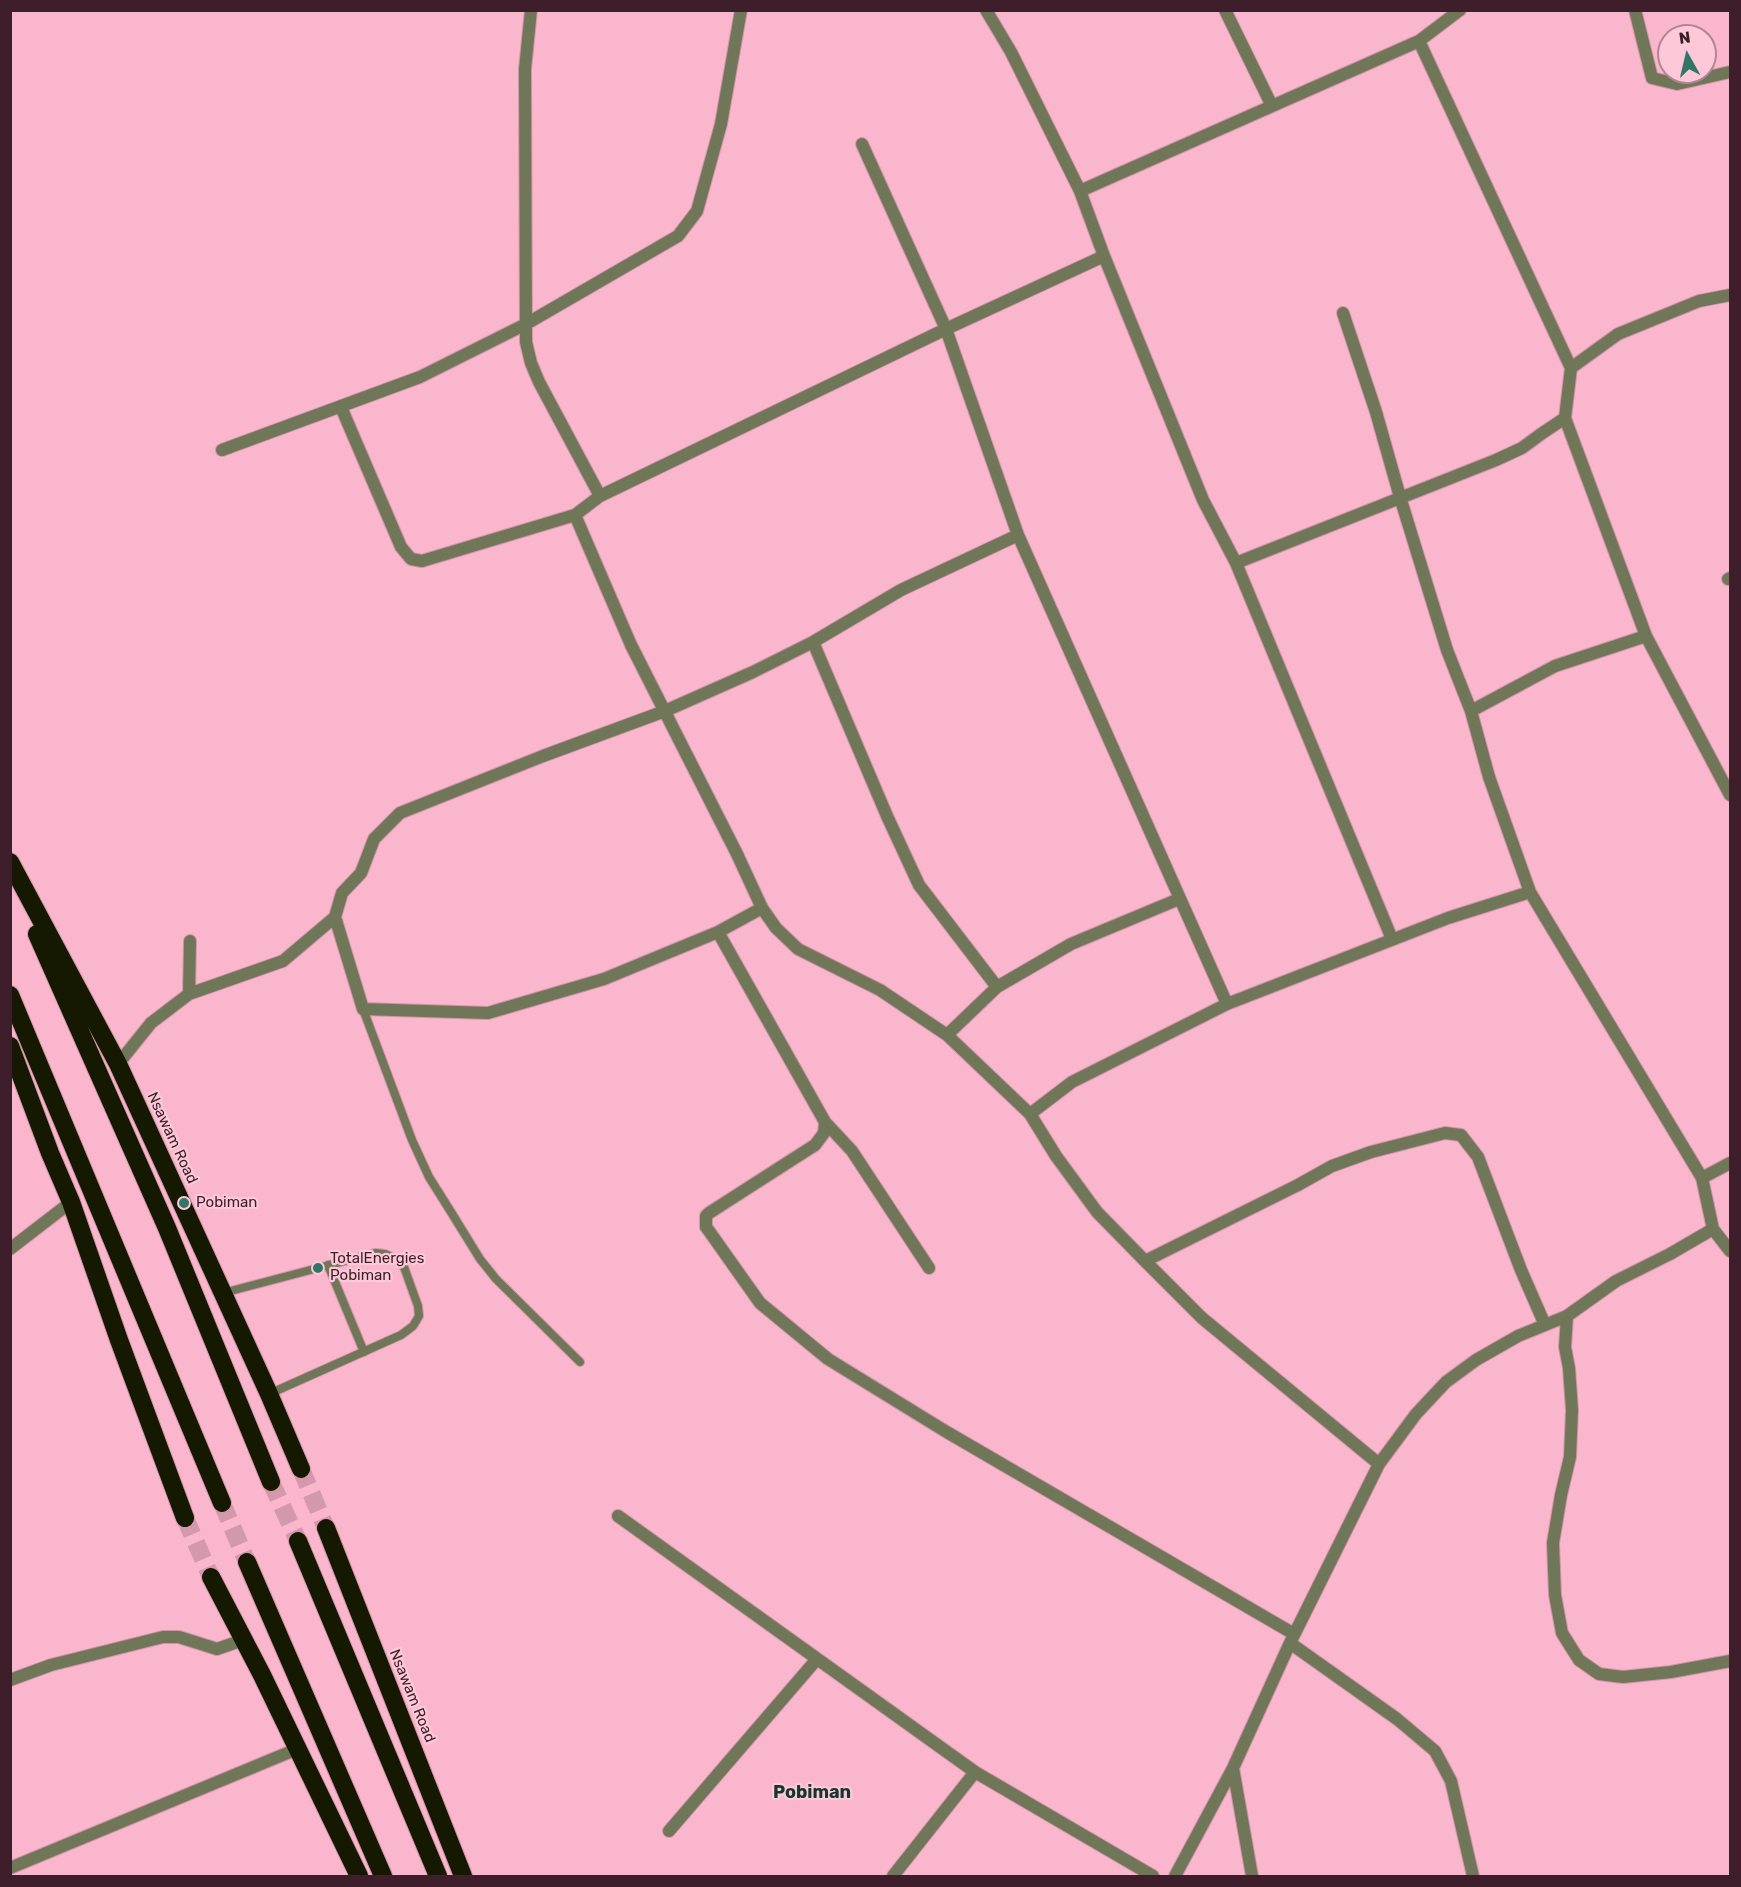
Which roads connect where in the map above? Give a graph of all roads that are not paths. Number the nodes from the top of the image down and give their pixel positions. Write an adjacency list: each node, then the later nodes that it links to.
1 (531, 10): 15 (street)
2 (741, 10): 15 (street)
3 (986, 10): 11 (street)
4 (1225, 10): 9 (street)
5 (1460, 10): 7 (street)
6 (1635, 10): 8 (street)
7 (1419, 41): 9 (street); 17 (street)
8 (1731, 72)
9 (1272, 106): 11 (street)
10 (862, 144): 16 (street)
11 (1080, 191): 12 (street)
12 (1104, 256): 16 (street); 25 (street)
13 (1731, 295): 17 (street)
14 (1343, 313): 22 (street)
15 (526, 324): 18 (street); 21 (street)
16 (946, 329): 21 (street); 24 (street)
17 (1571, 368): 19 (street)
18 (341, 407): 20 (street); 23 (street)
19 (1565, 418): 22 (street); 26 (street)
20 (222, 450)
21 (600, 496): 23 (street)
22 (1400, 497): 25 (street); 29 (street)
23 (575, 515): 28 (street)
24 (1018, 536): 27 (street); 34 (street)
25 (1236, 562): 38 (street)
26 (1646, 636): 29 (street); 30 (street)
27 (813, 642): 28 (street); 40 (street)
28 (665, 711): 35 (street); 36 (street)
29 (1471, 711): 33 (street)
30 (1731, 795)
31 (10, 862): 47 (highway, Nsawam Road)
32 (10, 869): 67 (highway)
33 (1530, 892): 38 (street); 51 (street)
34 (1179, 899): 40 (street); 43 (street)
35 (762, 908): 37 (street); 45 (street)
36 (335, 917): 41 (street); 44 (street)
37 (718, 932): 44 (street); 49 (street)
38 (1392, 939): 43 (street)
39 (190, 941): 41 (street)
40 (998, 987): 45 (street)
41 (189, 994): 47 (street)
42 (10, 995): 68 (highway)
43 (1227, 1004): 48 (street)
44 (363, 1009): 63 (lane)
45 (947, 1035): 48 (street)
46 (10, 1046): 52 (highway)
47 (118, 1064): 59 (highway, Nsawam Road)
48 (1030, 1114): 56 (street)
49 (825, 1122): 58 (street); 75 (street)
50 (1731, 1163): 51 (street)
51 (1702, 1178): 53 (street)
52 (71, 1202): 54 (street); 70 (highway)
53 (1713, 1228): 55 (street); 60 (street)
54 (10, 1249)
55 (1731, 1251)
56 (1145, 1261): 61 (street); 65 (street)
57 (328, 1265): 59 (lane); 62 (lane); 62 (lane)
58 (929, 1268)
59 (223, 1293): 64 (highway, Nsawam Road)
60 (1568, 1316): 61 (street); 78 (street)
61 (1545, 1325): 65 (street)
62 (364, 1352): 64 (lane)
63 (580, 1362)
64 (269, 1394): 66 (highway, Nsawam Road)
65 (1379, 1464): 75 (street)
66 (301, 1469)
67 (271, 1482)
68 (222, 1503)
69 (618, 1516): 77 (street)
70 (185, 1518)
71 (326, 1528): 88 (highway, Nsawam Road)
72 (298, 1540): 87 (highway)
73 (247, 1562): 86 (highway)
74 (211, 1577): 76 (highway)
75 (1292, 1638): 81 (street); 93 (street)
76 (243, 1640): 79 (street); 80 (highway)
77 (816, 1659): 82 (street); 83 (street)
78 (1731, 1661)
79 (10, 1680)
80 (297, 1749): 84 (street); 85 (highway)
81 (1233, 1768): 91 (street); 92 (street)
82 (975, 1772): 89 (street); 90 (street)
83 (669, 1831)
84 (10, 1868)
85 (359, 1876)
86 (383, 1876)
87 (438, 1876)
88 (463, 1876)
89 (893, 1876)
90 (1153, 1876)
91 (1175, 1876)
92 (1252, 1876)
93 (1473, 1876)

